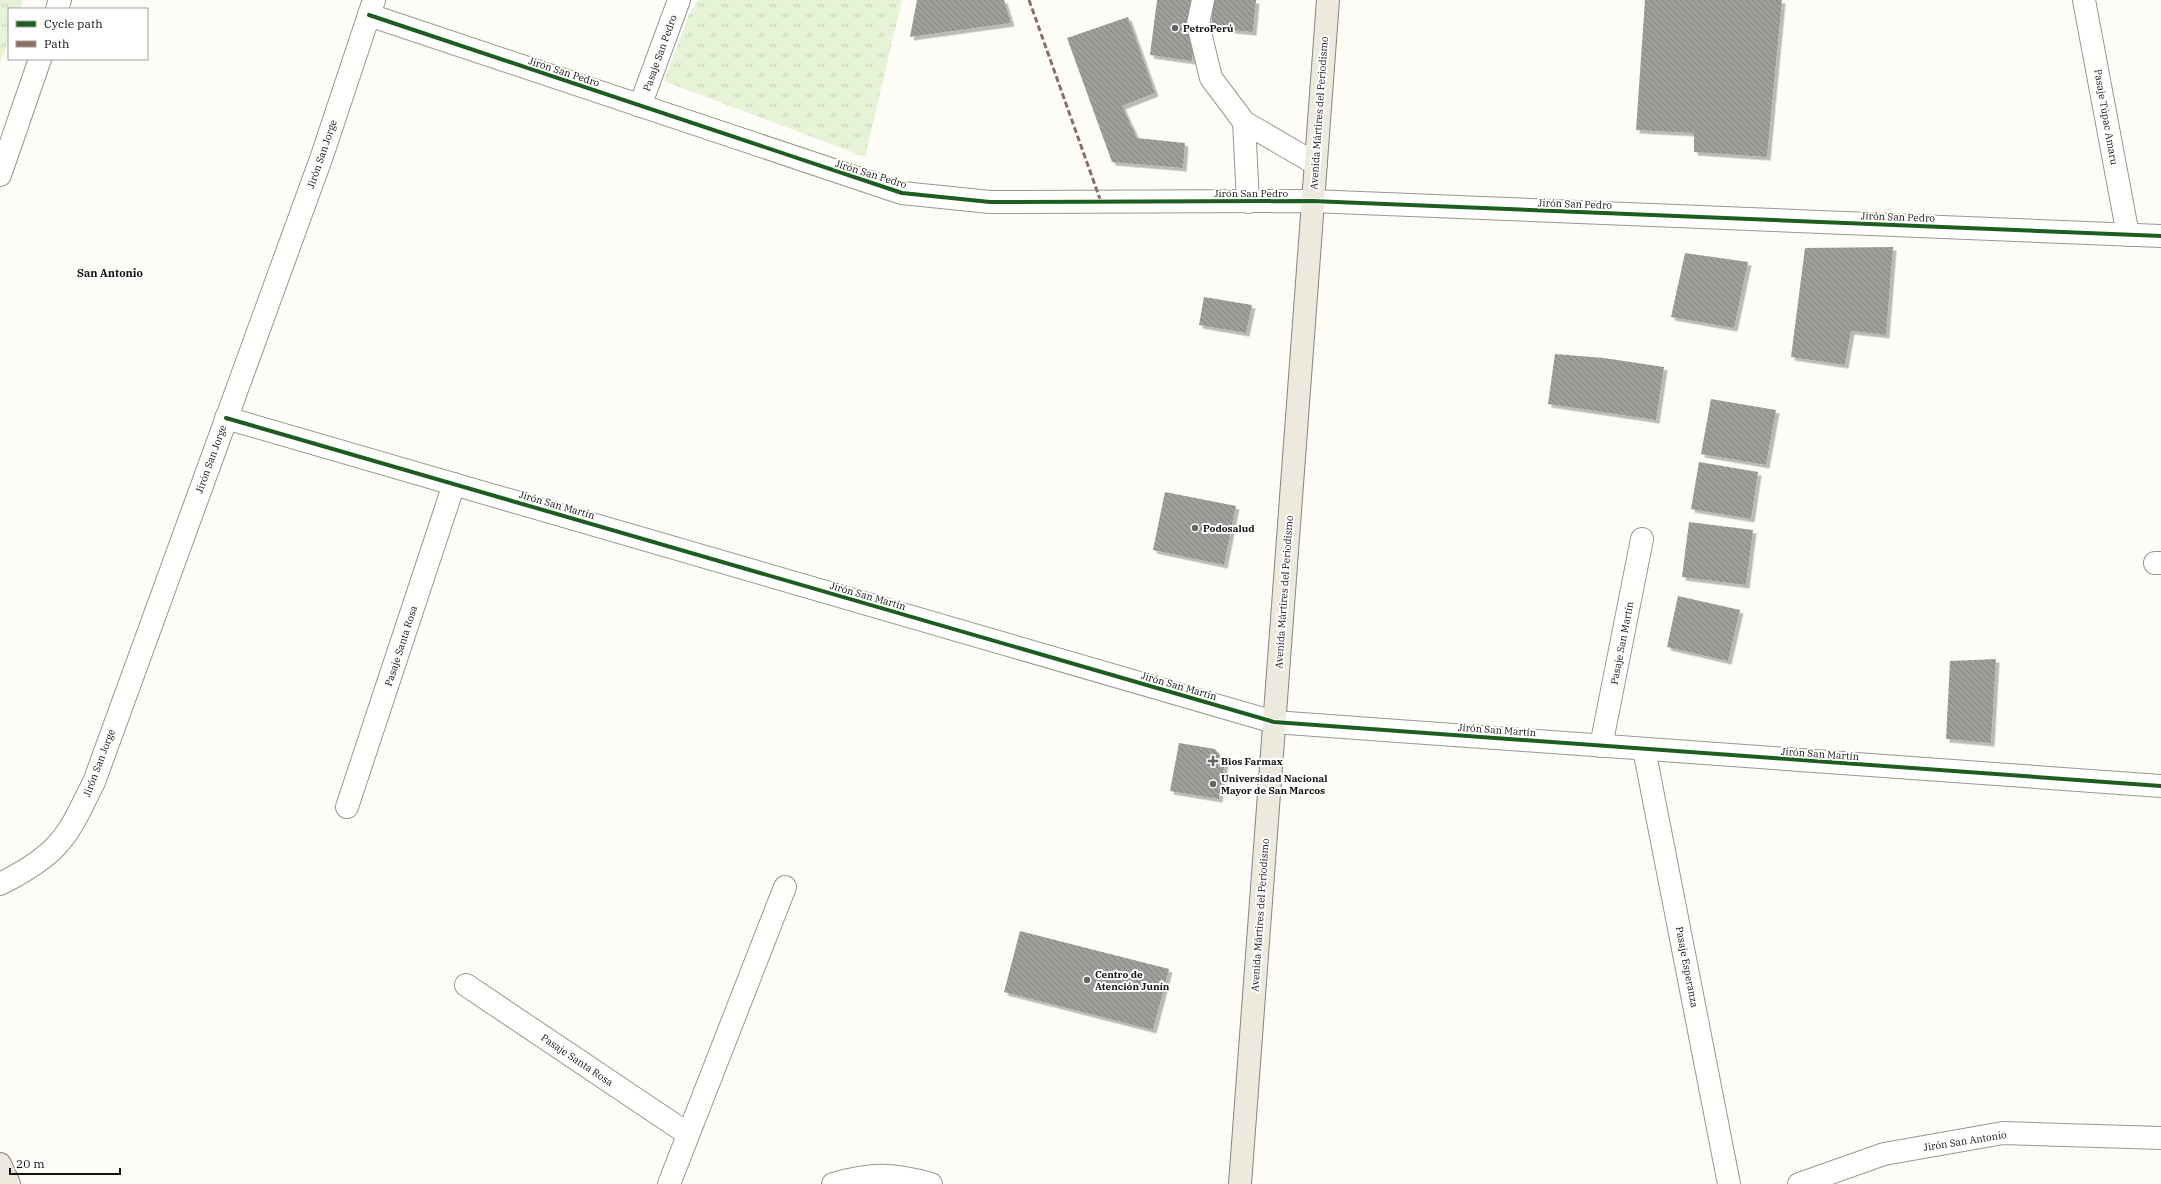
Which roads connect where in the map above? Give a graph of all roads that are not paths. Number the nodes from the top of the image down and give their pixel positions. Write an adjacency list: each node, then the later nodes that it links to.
1 (680, 0): 7 (street, Pasaje San Pedro)
2 (1202, 0): 8 (street)
3 (1328, 0): 9 (main road, Avenida Mártires del Periodismo)
4 (2084, 0): 13 (street, Pasaje Túpac Amaru)
5 (372, 8): 7 (street, Jirón San Pedro); 15 (street, Jirón San Jorge)
6 (40, 60): 10 (street)
7 (640, 106): 12 (street, Jirón San Pedro)
8 (1244, 122): 9 (street); 12 (street)
9 (1316, 164): 11 (main road, Avenida Mártires del Periodismo)
10 (0, 175)
11 (1312, 201): 12 (street, Jirón San Pedro); 13 (street, Jirón San Pedro); 18 (main road, Avenida Mártires del Periodismo)
12 (1248, 202)
13 (2128, 234): 14 (street, Jirón San Pedro)
14 (2161, 236)
15 (226, 418): 16 (street, Jirón San Martín); 23 (street, Jirón San Jorge)
16 (454, 484): 18 (street, Jirón San Martín); 22 (street, Pasaje Santa Rosa)
17 (1642, 539): 19 (street, Pasaje San Martín)
18 (1274, 722): 19 (street, Jirón San Martín); 33 (main road, Avenida Mártires del Periodismo)
19 (1601, 746): 20 (street, Jirón San Martín)
20 (1644, 749): 21 (street, Jirón San Martín); 34 (street, Pasaje Esperanza)
21 (2161, 786)
22 (348, 807)
23 (0, 884)
24 (785, 887): 26 (street)
25 (466, 985): 26 (street, Pasaje Santa Rosa)
26 (688, 1134): 30 (street)
27 (2161, 1138): 35 (street, Jirón San Antonio)
28 (0, 1164): 29 (main road)
29 (9, 1184)
30 (669, 1184)
31 (833, 1184): 32 (street)
32 (931, 1184)
33 (1240, 1184)
34 (1729, 1184)
35 (1799, 1184)

